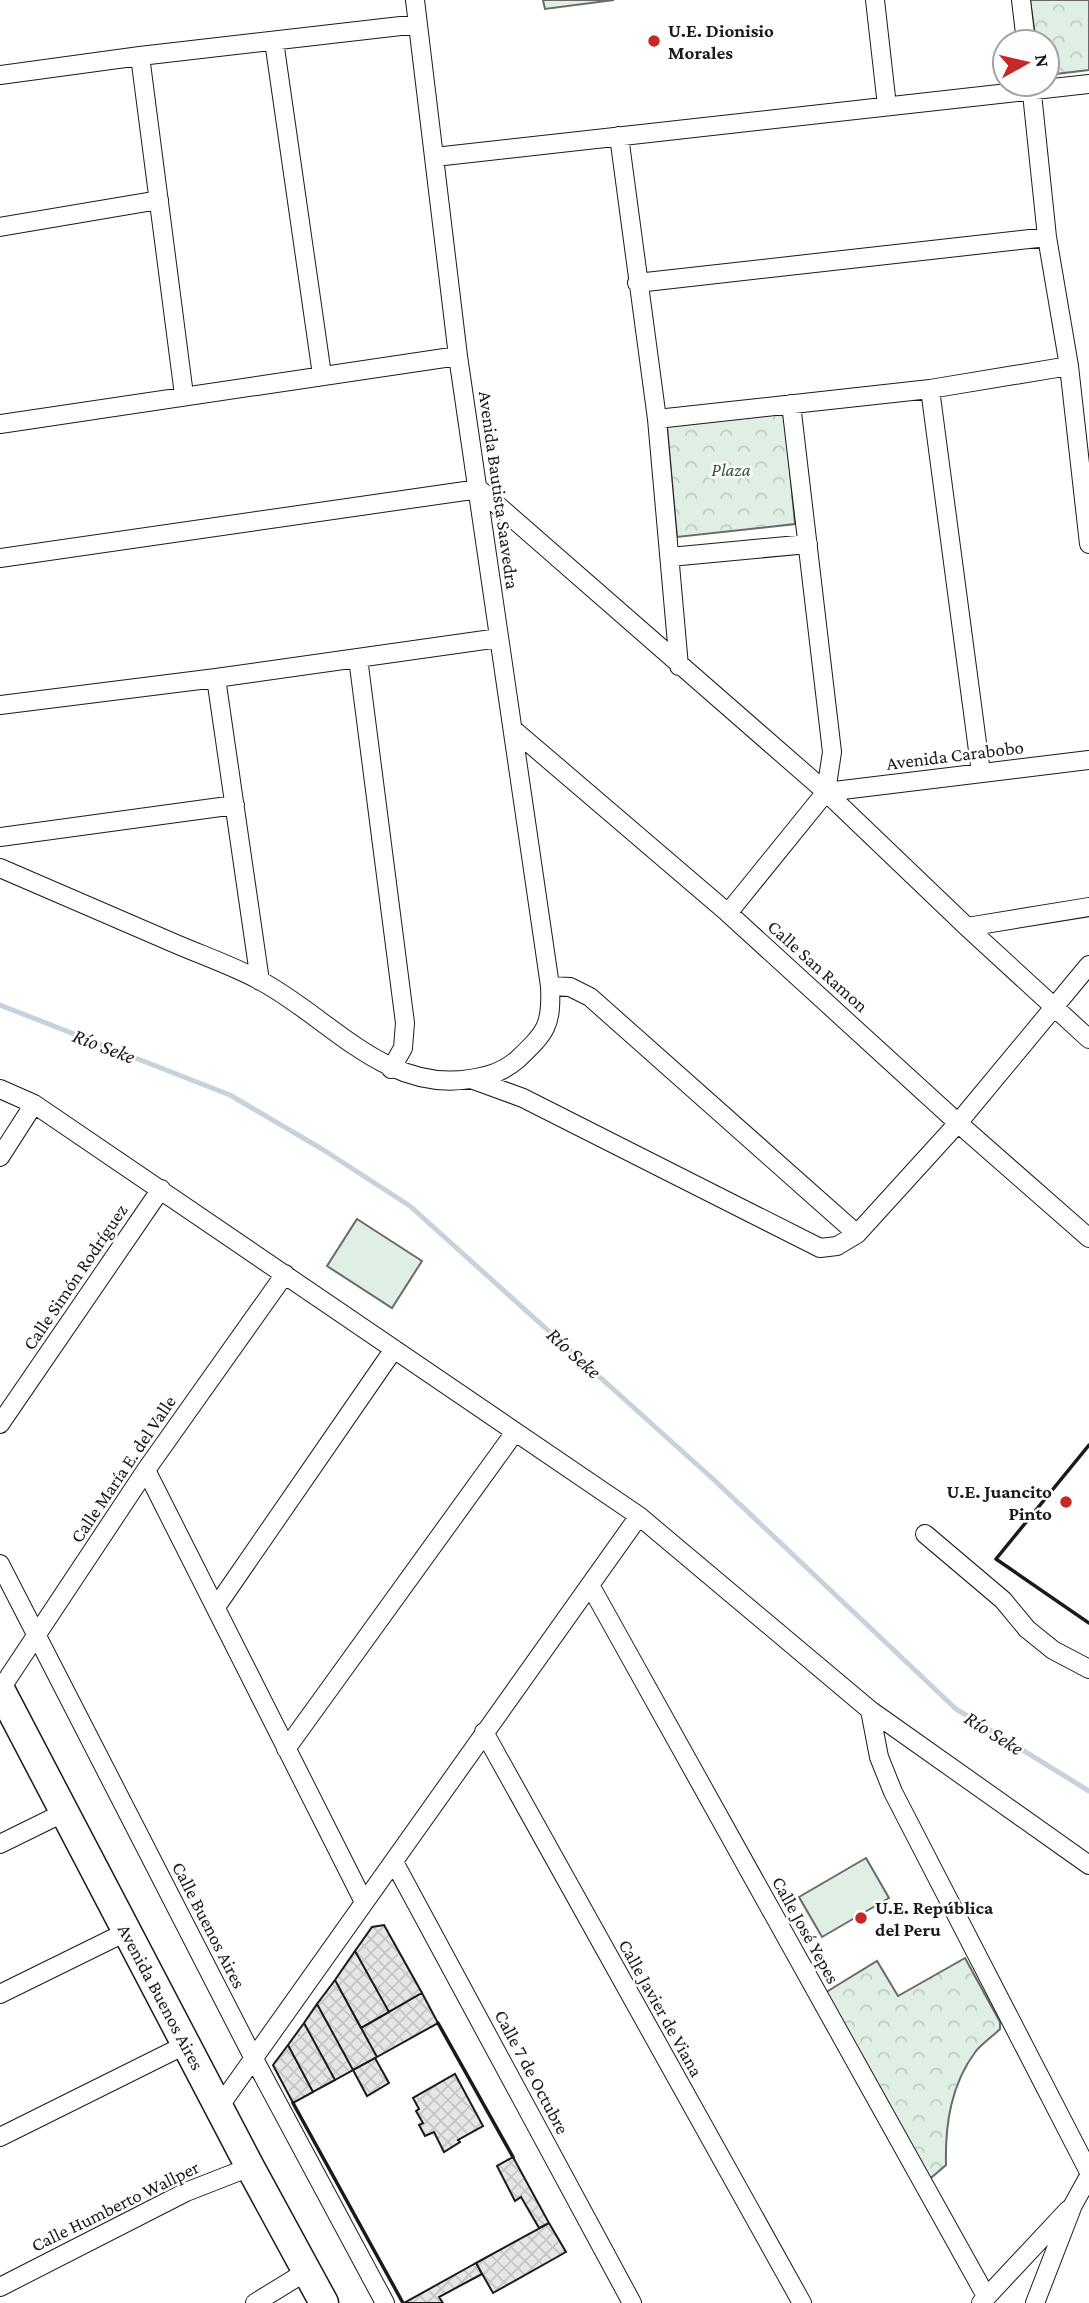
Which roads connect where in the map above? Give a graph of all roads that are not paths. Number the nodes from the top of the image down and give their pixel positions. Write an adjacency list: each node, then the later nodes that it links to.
1 (415, 0): 4 (street, Avenida Bautista Saavedra)
2 (875, 0): 13 (street)
3 (1021, 0): 5 (street)
4 (418, 24): 6 (street); 15 (street, Avenida Bautista Saavedra)
5 (1024, 28)
6 (274, 41): 7 (street); 22 (street)
7 (140, 56): 8 (street); 16 (street)
8 (0, 75)
9 (1089, 84): 10 (street)
10 (1061, 85)
11 (991, 92): 13 (street)
12 (1033, 98): 18 (street)
13 (887, 106): 14 (street)
14 (619, 136): 15 (street); 19 (street)
15 (435, 157): 20 (street, Avenida Bautista Saavedra)
16 (159, 200): 17 (street); 24 (street)
17 (0, 227)
18 (1047, 237): 19 (street); 21 (street)
19 (637, 283): 26 (street)
20 (458, 356): 22 (street); 28 (street, Avenida Bautista Saavedra)
21 (1069, 366): 23 (street); 29 (street)
22 (322, 375): 24 (street)
23 (930, 389): 25 (street); 41 (street)
24 (184, 395): 27 (street)
25 (791, 404): 26 (street); 30 (street)
26 (657, 419): 32 (street)
27 (0, 424)
28 (479, 489): 33 (street); 34 (street, Avenida Bautista Saavedra); 36 (street)
29 (1086, 502): 31 (street)
30 (808, 544): 32 (street); 42 (street)
31 (1089, 544)
32 (670, 557): 36 (street)
33 (0, 558)
34 (499, 638): 35 (street); 39 (street, Avenida Bautista Saavedra)
35 (358, 658): 37 (street); 54 (street)
36 (679, 666): 42 (street)
37 (216, 678): 38 (street); 43 (street)
38 (0, 705)
39 (514, 730): 47 (street, Calle San Ramon); 51 (street, Avenida Bautista Saavedra)
40 (1089, 760): 41 (street, Avenida Carabobo)
41 (981, 773): 42 (street, Avenida Carabobo)
42 (826, 792): 47 (street); 48 (street)
43 (235, 805): 44 (street); 50 (street)
44 (0, 837)
45 (0, 868): 50 (street)
46 (1089, 907): 48 (street)
47 (729, 913): 58 (street, Calle San Ramon)
48 (967, 926): 52 (street)
49 (1089, 965): 52 (street)
50 (260, 981): 54 (street)
51 (550, 986): 55 (street, Avenida Bautista Saavedra); 61 (street)
52 (1054, 1007): 53 (street); 58 (street)
53 (1089, 1038)
54 (391, 1069): 55 (street)
55 (471, 1079): 61 (street)
56 (0, 1089): 57 (street)
57 (34, 1104): 59 (street); 60 (street)
58 (958, 1122): 61 (street); 62 (street, Calle San Ramon)
59 (0, 1157)
60 (161, 1189): 63 (street); 65 (street, Calle Simón Rodríguez)
61 (857, 1234)
62 (1089, 1238)
63 (285, 1274): 64 (street); 67 (street, Calle María E. del Valle)
64 (394, 1349): 66 (street); 72 (street)
65 (0, 1424)
66 (515, 1432): 68 (street); 78 (street)
67 (146, 1470): 72 (street); 73 (street, Calle María E. del Valle)
68 (639, 1516): 71 (street); 76 (street)
69 (925, 1534): 74 (street)
70 (0, 1564): 73 (street, Calle Buenos Aires)
71 (590, 1585): 77 (street); 95 (street, Calle José Yepes)
72 (216, 1607): 78 (street)
73 (36, 1633): 75 (street, Calle María E. del Valle); 87 (street, Calle Buenos Aires)
74 (1089, 1669)
75 (0, 1690): 79 (highway, Avenida Buenos Aires)
76 (870, 1710): 82 (street); 91 (street)
77 (485, 1732): 81 (street); 100 (street, Calle Javier de Viana)
78 (286, 1749): 83 (street)
79 (63, 1813): 80 (street); 84 (highway, Avenida Buenos Aires)
80 (0, 1843)
81 (394, 1862): 83 (street); 99 (street, Calle 7 de Octubre)
82 (1089, 1865)
83 (364, 1902): 87 (street)
84 (127, 1931): 85 (street); 86 (highway, Avenida Buenos Aires)
85 (0, 1994)
86 (187, 2044): 88 (highway, Avenida Buenos Aires); 89 (street)
87 (253, 2057): 88 (street); 98 (street, Calle Buenos Aires)
88 (219, 2107): 90 (highway, Avenida Buenos Aires)
89 (0, 2137)
90 (250, 2167): 93 (highway, Avenida Buenos Aires); 94 (street, Calle Humberto Wallper)
91 (1089, 2174): 92 (street)
92 (1073, 2205): 95 (street); 101 (street)
93 (307, 2271): 96 (street); 97 (highway, Avenida Buenos Aires)
94 (0, 2287)
95 (983, 2299)
96 (255, 2303)
97 (324, 2303)
98 (385, 2303)
99 (632, 2303)
100 (802, 2303)
101 (1035, 2303)

